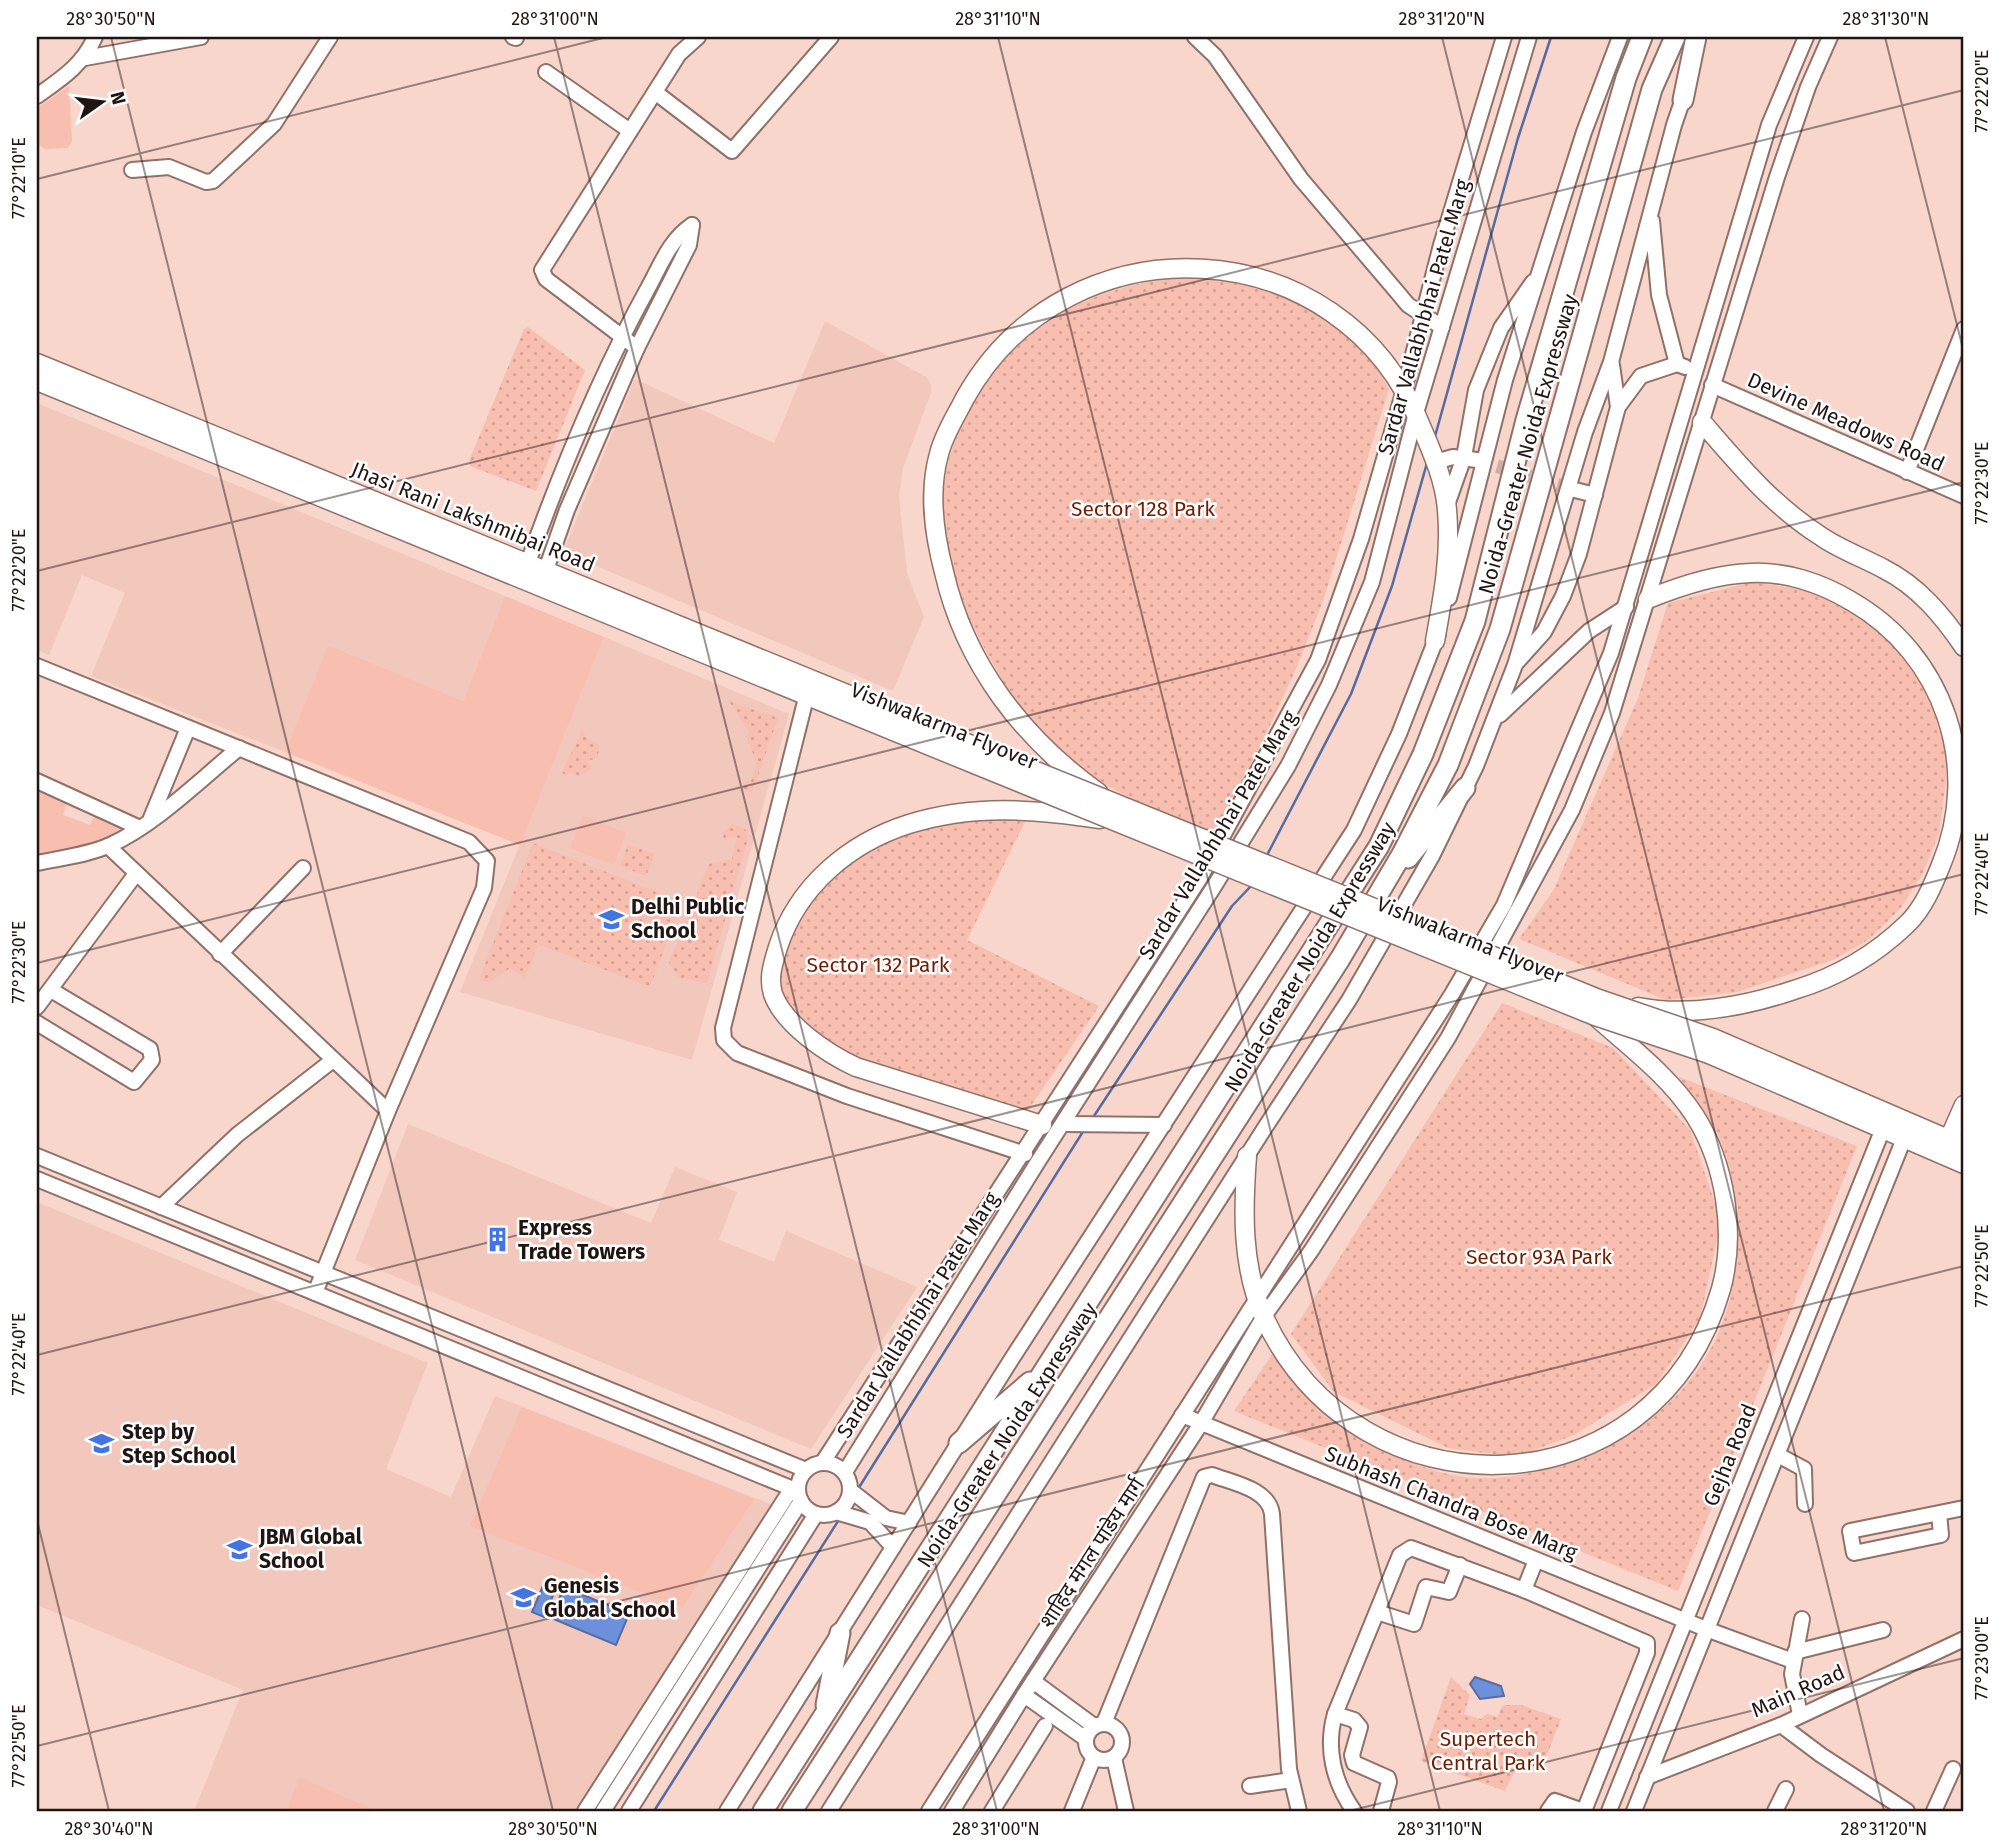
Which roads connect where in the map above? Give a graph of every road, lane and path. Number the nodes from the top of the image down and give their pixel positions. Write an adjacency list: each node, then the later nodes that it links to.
1 (95, 37): 16 (street)
2 (201, 37): 16 (street)
3 (330, 37): 22 (street)
4 (698, 37): 18 (street)
5 (831, 37): 18 (street)
6 (1195, 37): 25 (street)
7 (1504, 37): 25 (street, Sardar Vallabhbhai Patel Marg)
8 (1529, 37): 26 (street, Sardar Vallabhbhai Patel Marg)
9 (1620, 37): 24 (street)
10 (1642, 37): 97 (highway, Noida-Greater Noida Expressway)
11 (1675, 37): 70 (highway, Noida-Greater Noida Expressway)
12 (1696, 37): 20 (highway)
13 (1707, 37): 20 (street)
14 (1806, 37): 33 (street)
15 (1830, 37): 35 (street, शाहिद मंगल पांडेय मार्ग)
16 (86, 56): 19 (street)
17 (546, 72): 21 (street)
18 (655, 92): 21 (street)
19 (37, 96)
20 (1683, 100): 23 (street)
21 (630, 131): 28 (street)
22 (132, 170)
23 (1651, 208): 30 (street); 32 (street)
24 (1539, 274): 40 (street); 51 (street)
25 (1422, 315): 26 (street); 36 (street, Sardar Vallabhbhai Patel Marg)
26 (1442, 327): 38 (street, Sardar Vallabhbhai Patel Marg)
27 (1964, 329): 42 (street)
28 (621, 338): 29 (street); 29 (street); 47 (street)
29 (637, 348): 48 (street)
30 (1611, 362): 37 (street); 53 (street)
31 (37, 363): 47 (main road, Jhasi Rani Lakshmibai Road)
32 (1677, 363): 33 (street); 37 (street)
33 (1694, 371): 50 (street)
34 (37, 381): 47 (main road, Jhasi Rani Lakshmibai Road)
35 (1712, 385): 39 (street, शाहिद मंगल पांडेय मार्ग); 42 (street, Devine Meadows Road)
36 (1404, 390): 38 (main road); 63 (main road, bridge); 83 (street, Sardar Vallabhbhai Patel Marg)
37 (1618, 407): 44 (street)
38 (1416, 413): 41 (main road); 82 (street, Sardar Vallabhbhai Patel Marg)
39 (1702, 422): 49 (street, शाहिद मंगल पांडेय मार्ग); 52 (main road)
40 (1471, 459): 41 (street); 46 (street)
41 (1435, 461): 46 (main road)
42 (1907, 472): 45 (street, Devine Meadows Road)
43 (1575, 490): 44 (street)
44 (1595, 495): 53 (street)
45 (1964, 496)
46 (1447, 506): 51 (main road)
47 (525, 571): 48 (main road, Jhasi Rani Lakshmibai Road)
48 (543, 579): 55 (main road, Jhasi Rani Lakshmibai Road)
49 (1648, 599): 72 (street, शाहिद मंगल पांडेय मार्ग); 76 (main road, bridge)
50 (1626, 607): 57 (street); 71 (street)
51 (1435, 640): 84 (street)
52 (1964, 647)
53 (1515, 664): 57 (street)
54 (37, 666): 58 (street)
55 (809, 687): 56 (main road, Jhasi Rani Lakshmibai Road); 60 (main road, Vishwakarma Flyover); 87 (street)
56 (893, 713): 60 (main road, Vishwakarma Flyover)
57 (1494, 722): 62 (street)
58 (188, 727): 59 (street); 65 (street)
59 (239, 748): 65 (street); 80 (street)
60 (976, 756): 63 (main road, Vishwakarma Flyover, bridge); 64 (main road, Vishwakarma Flyover, bridge)
61 (37, 780): 65 (street)
62 (1465, 788): 70 (highway); 89 (street)
63 (1109, 800): 76 (main road, Vishwakarma Flyover, bridge)
64 (1120, 822): 76 (main road, Vishwakarma Flyover, bridge); 83 (main road, bridge)
65 (145, 824): 66 (street)
66 (108, 846): 67 (street); 69 (street)
67 (37, 863)
68 (303, 868): 73 (street)
69 (135, 875): 73 (street); 74 (street)
70 (1385, 882): 149 (highway, Noida-Greater Noida Expressway)
71 (1504, 905): 72 (street); 95 (street)
72 (1518, 912): 96 (street, शाहिद मंगल पांडेय मार्ग)
73 (220, 954): 78 (street)
74 (51, 990): 75 (street); 77 (street)
75 (37, 1007)
76 (1597, 1008): 81 (main road, Vishwakarma Flyover, bridge); 96 (main road)
77 (37, 1023)
78 (333, 1060): 80 (street); 92 (street)
79 (1964, 1105): 86 (main road)
80 (388, 1111): 93 (street)
81 (1886, 1121): 85 (main road, Vishwakarma Flyover); 119 (street, Gejha Road)
82 (1071, 1124): 84 (street); 104 (street, Sardar Vallabhbhai Patel Marg)
83 (1042, 1125): 87 (street, Sardar Vallabhbhai Patel Marg)
84 (1164, 1125): 100 (street)
85 (1907, 1131): 86 (main road, Vishwakarma Flyover); 101 (street, Gejha Road)
86 (1952, 1147): 90 (main road, Vishwakarma Flyover)
87 (1025, 1154): 102 (street, Sardar Vallabhbhai Patel Marg)
88 (37, 1156): 92 (street)
89 (1247, 1156): 95 (main road); 150 (street)
90 (1964, 1164)
91 (37, 1179): 94 (street)
92 (161, 1207): 93 (street)
93 (323, 1273): 94 (street); 103 (street)
94 (315, 1293): 106 (street)
95 (1257, 1295): 96 (main road); 98 (street)
96 (1264, 1315): 99 (street, शाहिद मंगल पांडेय मार्ग)
97 (1047, 1368): 100 (highway); 130 (highway, Noida-Greater Noida Expressway)
98 (1182, 1415): 99 (street, Subhash Chandra Bose Marg); 151 (street)
99 (1200, 1424): 114 (street, Subhash Chandra Bose Marg); 125 (street, शाहिद मंगल पांडेय मार्ग)
100 (959, 1443): 112 (street)
101 (1778, 1455): 107 (street); 120 (street, Gejha Road)
102 (823, 1462): 103 (street); 104 (street, Sardar Vallabhbhai Patel Marg)
103 (806, 1470): 106 (street)
104 (845, 1472): 105 (street, Sardar Vallabhbhai Patel Marg)
105 (850, 1490): 109 (street); 112 (street)
106 (797, 1493): 111 (street); 144 (street); 145 (street)
107 (1805, 1504)
108 (1964, 1508): 110 (street)
109 (836, 1512): 111 (street); 113 (street)
110 (1939, 1513): 110 (street)
111 (816, 1514): 146 (street)
112 (909, 1523): 113 (street)
113 (893, 1547): 122 (street)
114 (1536, 1560): 116 (street); 119 (street, Subhash Chandra Bose Marg)
115 (1460, 1565): 116 (street); 117 (street); 117 (street)
116 (1524, 1590): 137 (street)
117 (1377, 1612): 128 (street)
118 (1802, 1619): 124 (street)
119 (1686, 1620): 120 (street, Subhash Chandra Bose Marg); 139 (street, Gejha Road)
120 (1706, 1629): 124 (street, Subhash Chandra Bose Marg); 140 (street, Gejha Road)
121 (1883, 1630): 124 (street)
122 (840, 1633): 130 (highway); 147 (street)
123 (1964, 1639): 129 (street, Main Road)
124 (1794, 1656): 129 (street)
125 (1033, 1681): 126 (street, शाहिद मंगल पांडेय मार्ग); 127 (street)
126 (1024, 1695): 131 (street); 152 (street, शाहिद मंगल पांडेय मार्ग)
127 (1064, 1706): 131 (street); 132 (street)
128 (1335, 1714): 157 (street); 158 (street)
129 (1800, 1716): 133 (street, Main Road)
130 (823, 1717): 148 (highway, Noida-Greater Noida Expressway)
131 (1051, 1723): 134 (street); 153 (street)
132 (1099, 1725): 134 (street); 136 (street); 141 (street)
133 (1781, 1725): 140 (street, Main Road); 164 (street)
134 (1086, 1739): 135 (street)
135 (1094, 1757): 136 (street); 154 (street)
136 (1114, 1758): 155 (street)
137 (1601, 1766): 139 (street); 160 (street)
138 (1953, 1769): 165 (street)
139 (1624, 1773): 161 (street, Gejha Road)
140 (1647, 1777): 162 (street, Gejha Road)
141 (1291, 1780): 142 (street); 156 (street)
142 (1250, 1786)
143 (1786, 1789): 163 (street)
144 (585, 1811)
145 (603, 1811)
146 (629, 1811)
147 (727, 1811)
148 (763, 1811)
149 (792, 1811)
150 (829, 1811)
151 (929, 1811)
152 (953, 1811)
153 (992, 1811)
154 (1072, 1811)
155 (1126, 1811)
156 (1299, 1811)
157 (1354, 1811)
158 (1381, 1811)
159 (1548, 1811): 160 (street)
160 (1583, 1811)
161 (1609, 1811)
162 (1634, 1811)
163 (1776, 1811)
164 (1908, 1811)
165 (1934, 1811)

